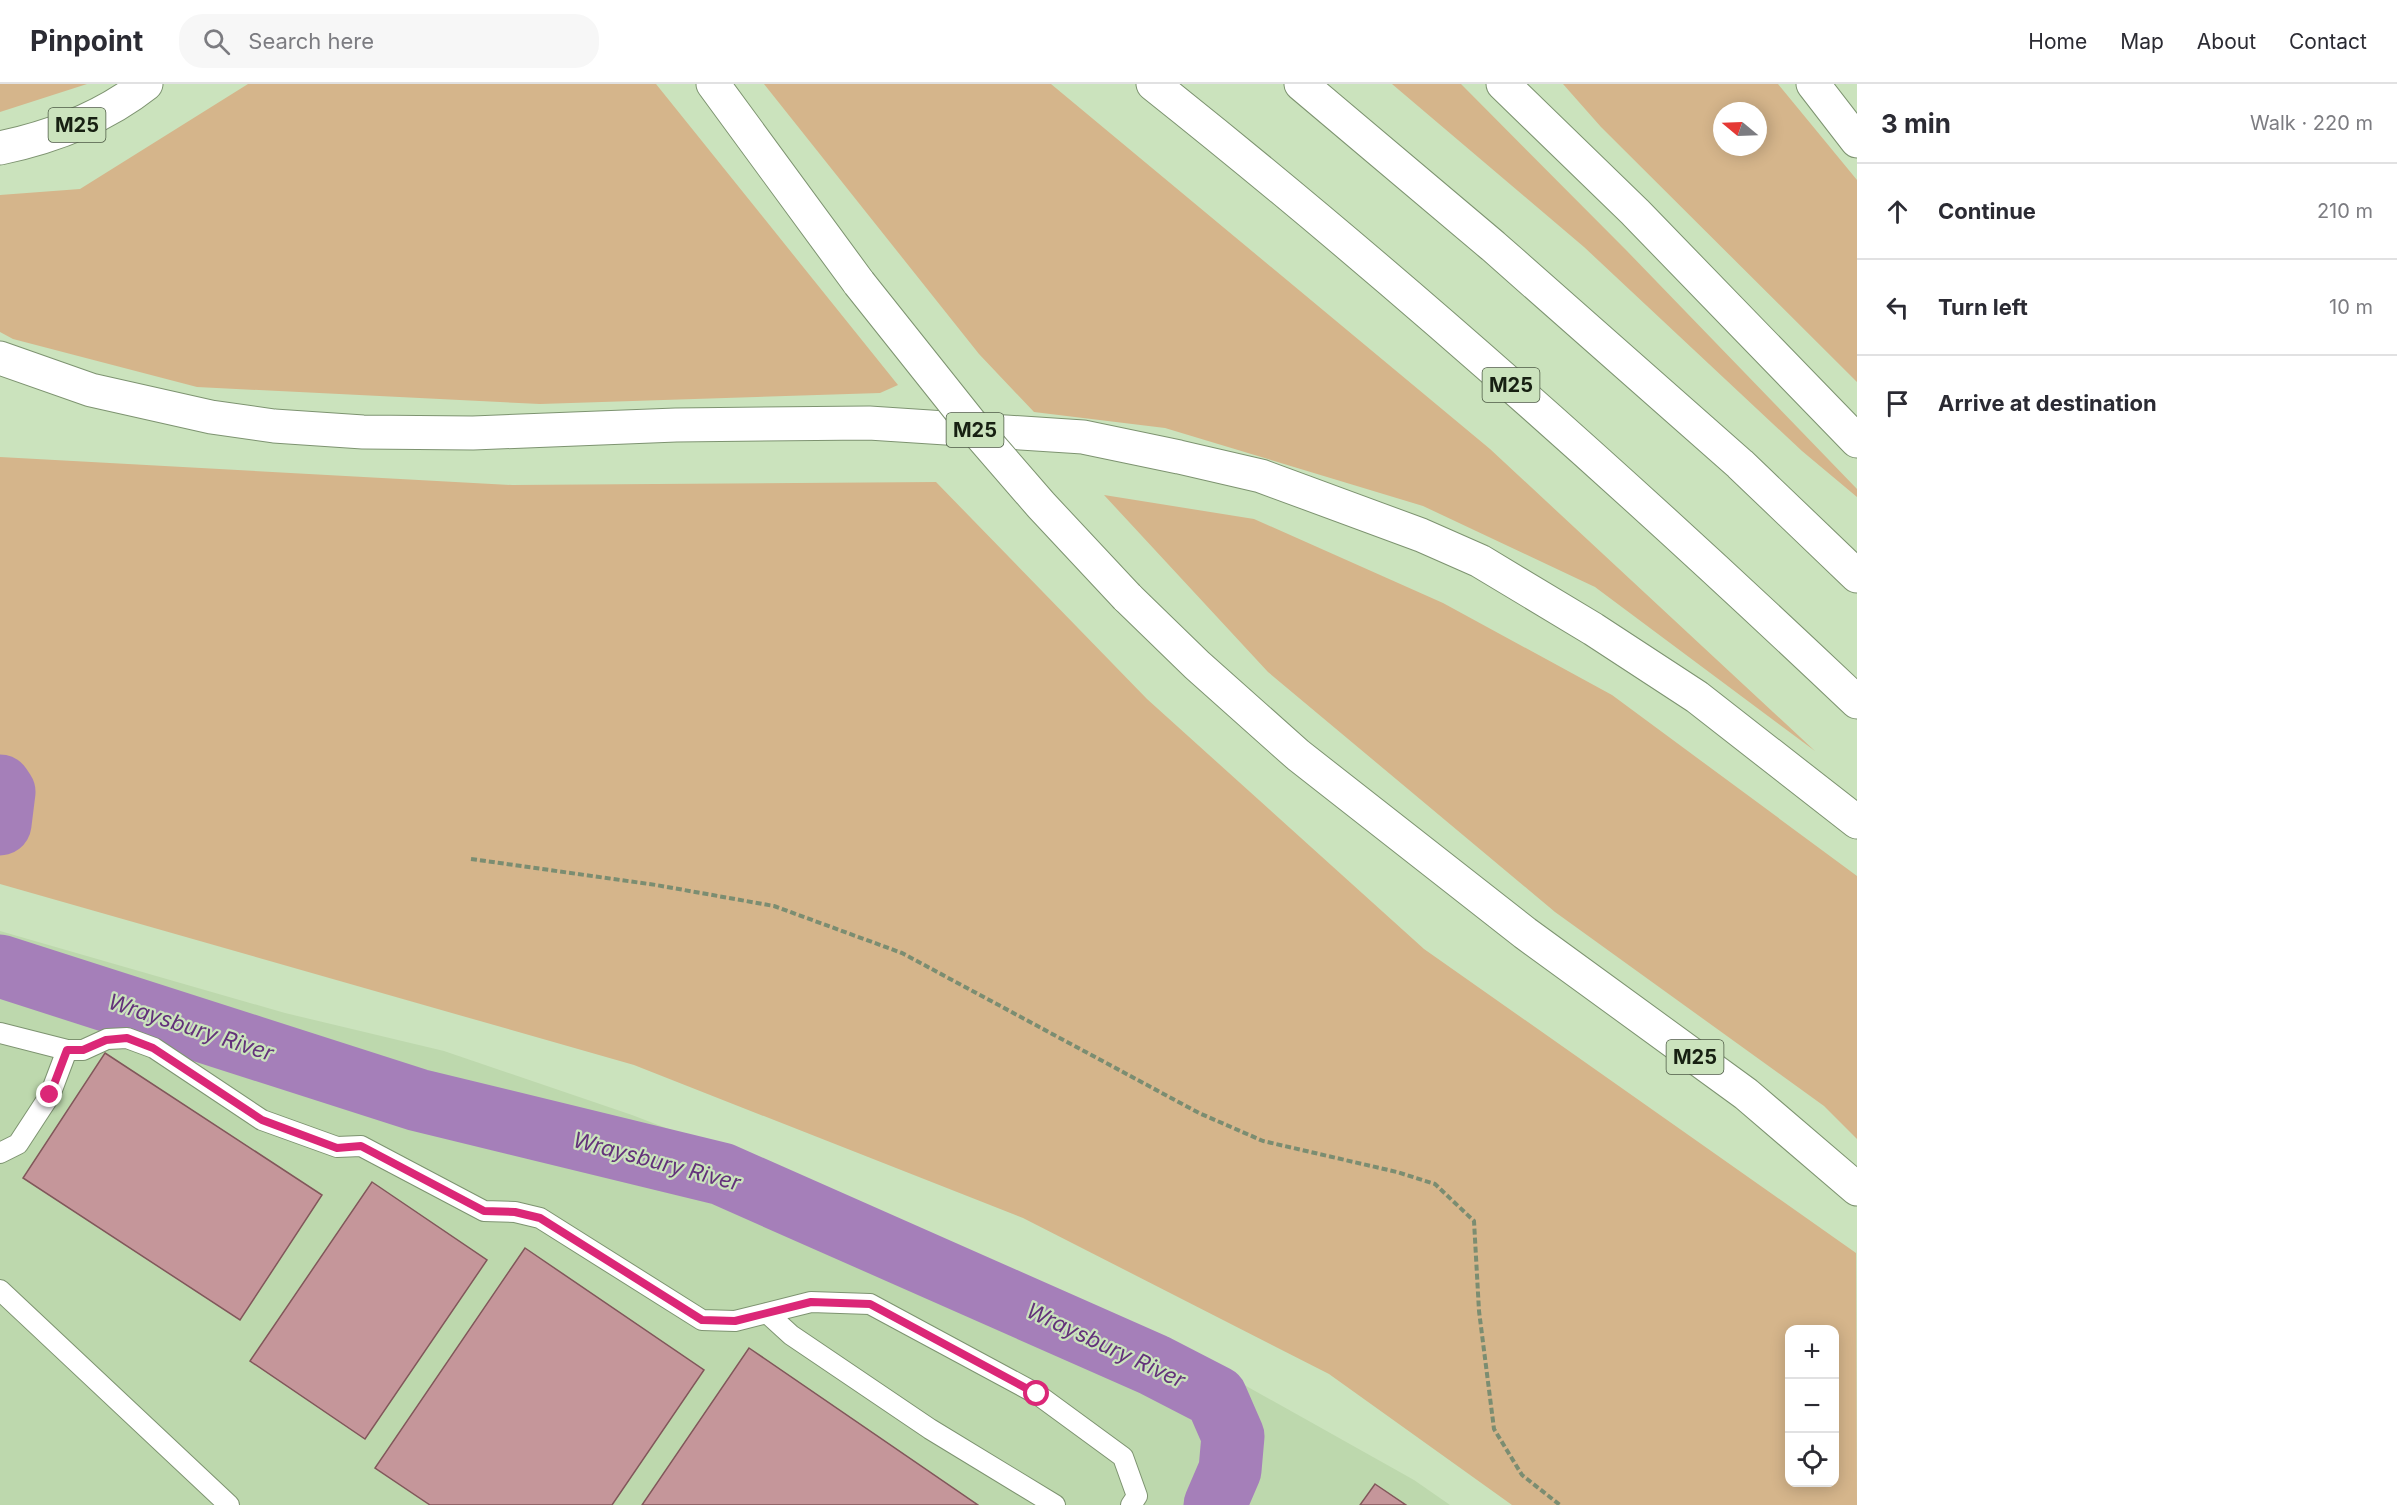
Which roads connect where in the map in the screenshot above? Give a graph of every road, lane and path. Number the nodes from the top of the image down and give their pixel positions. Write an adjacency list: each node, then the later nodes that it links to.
1 (146, 84): 8 (highway, M25)
2 (713, 84): 10 (highway, M25, bridge)
3 (1152, 84): 13 (highway, M25)
4 (1301, 84): 12 (highway)
5 (1503, 84): 11 (highway)
6 (1813, 84): 7 (highway)
7 (1857, 141)
8 (0, 148)
9 (0, 358): 10 (highway, M25)
10 (976, 430): 14 (highway, M25); 19 (highway, M25, bridge)
11 (1857, 441)
12 (1857, 576)
13 (1857, 702)
14 (1857, 822)
15 (471, 858): 25 (path)
16 (0, 1033): 17 (lane)
17 (67, 1050): 18 (lane); 21 (lane)
18 (0, 1153)
19 (1857, 1189)
20 (0, 1290): 22 (lane)
21 (767, 1313): 23 (lane); 24 (lane)
22 (229, 1505)
23 (1055, 1505)
24 (1131, 1505)
25 (1560, 1505)

